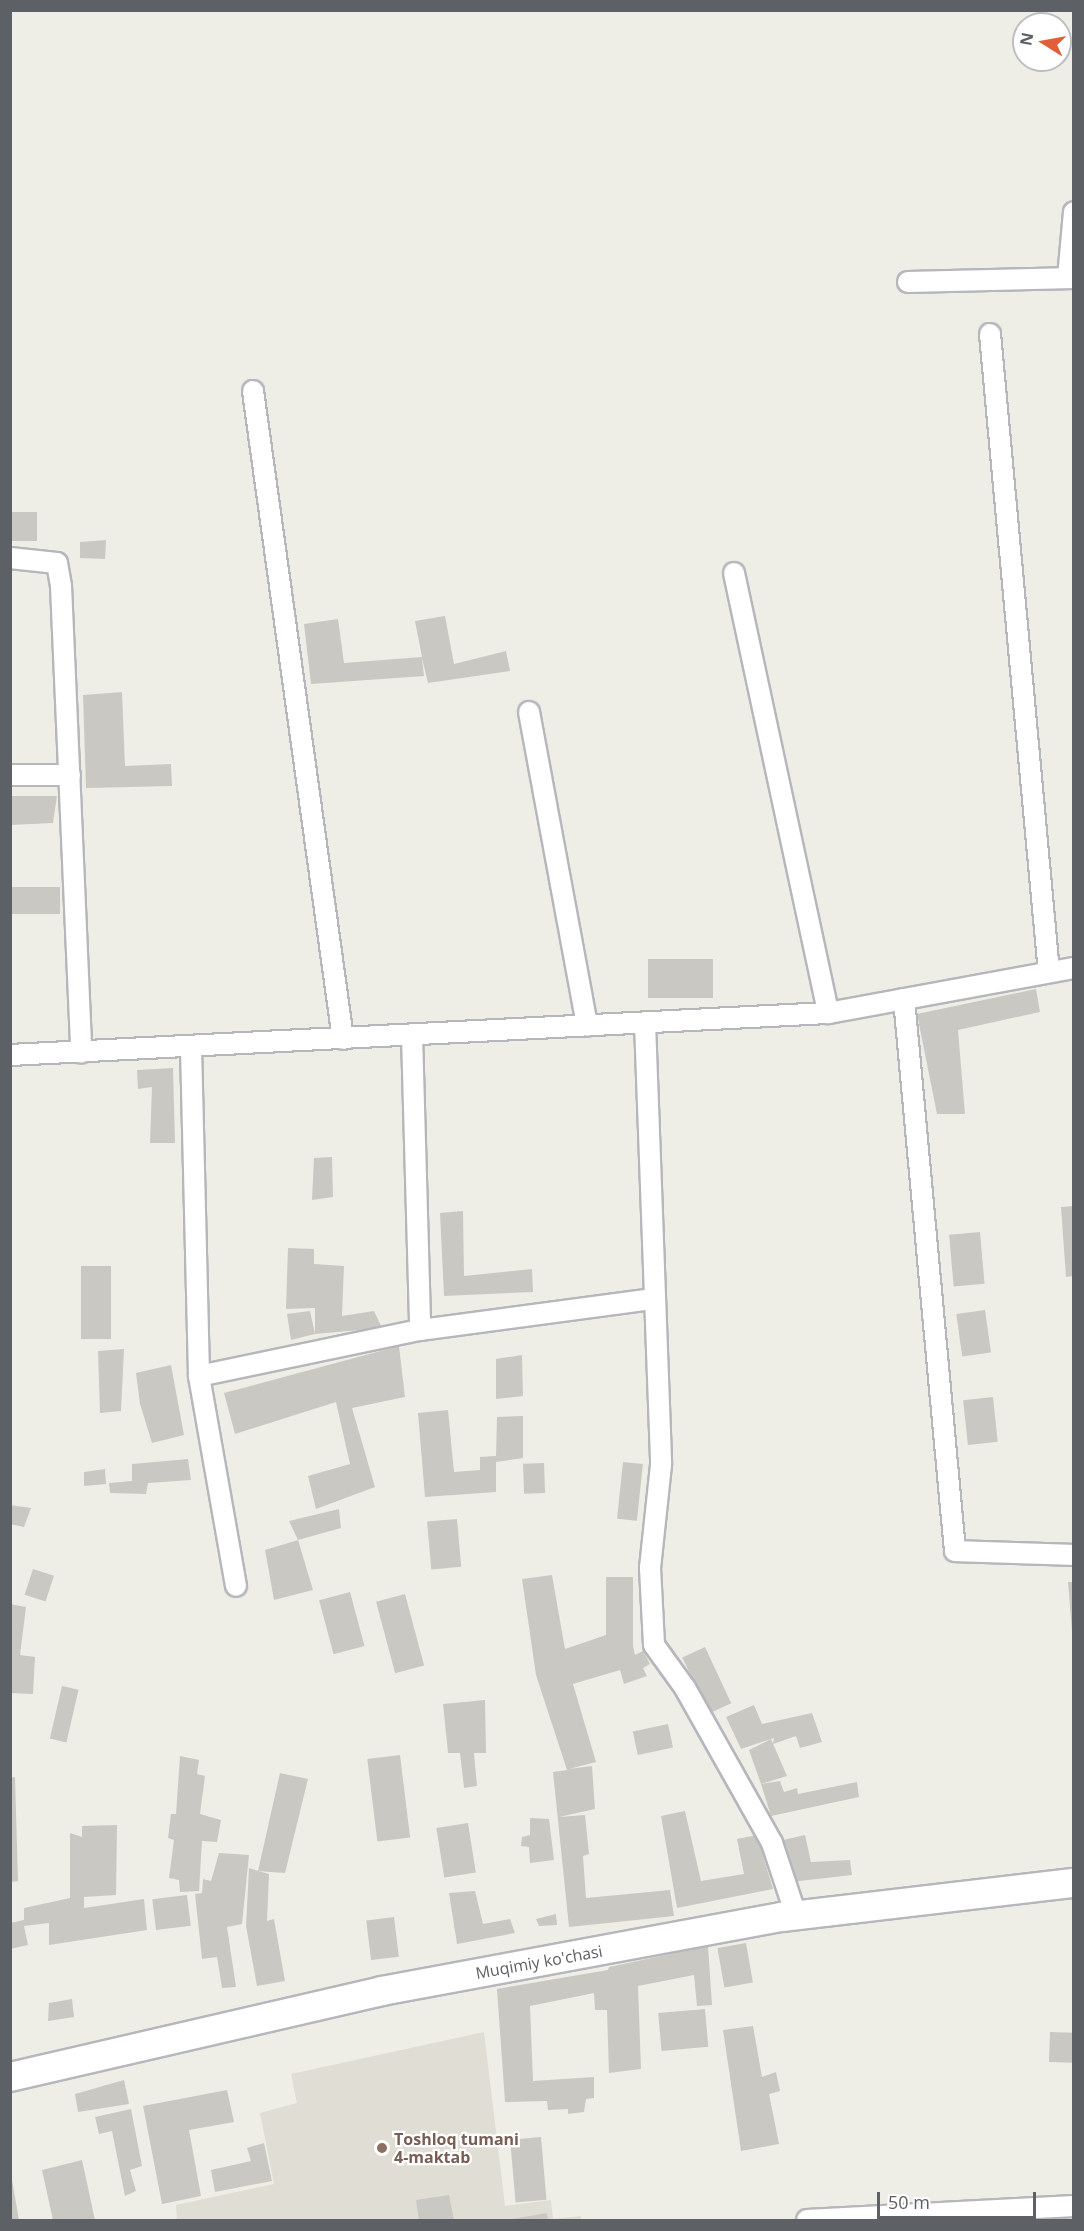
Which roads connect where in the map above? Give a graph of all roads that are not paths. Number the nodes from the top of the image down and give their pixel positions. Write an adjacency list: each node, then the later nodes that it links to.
1 (1074, 212): 2 (street)
2 (1071, 278): 3 (street)
3 (908, 282)
4 (990, 334): 12 (street)
5 (253, 391): 18 (street)
6 (10, 558): 10 (street)
7 (734, 573): 14 (street)
8 (529, 712): 16 (street)
9 (10, 775): 10 (street)
10 (70, 775): 20 (street)
11 (1074, 968): 12 (street)
12 (1049, 972): 13 (street)
13 (904, 999): 14 (street); 25 (street)
14 (828, 1013): 15 (street)
15 (645, 1023): 16 (street); 22 (street)
16 (587, 1026): 17 (street)
17 (412, 1035): 18 (street); 23 (street)
18 (343, 1039): 19 (street)
19 (191, 1047): 20 (street); 24 (street)
20 (81, 1053): 21 (street)
21 (10, 1055)
22 (653, 1299): 23 (street); 28 (street)
23 (420, 1330): 24 (street)
24 (199, 1376): 26 (street)
25 (1074, 1555)
26 (236, 1586)
27 (1074, 1883): 28 (street, Muqimiy ko'chasi)
28 (796, 1915): 29 (street, Muqimiy ko'chasi)
29 (10, 2077)
30 (1074, 2206): 31 (street)
31 (807, 2220)

